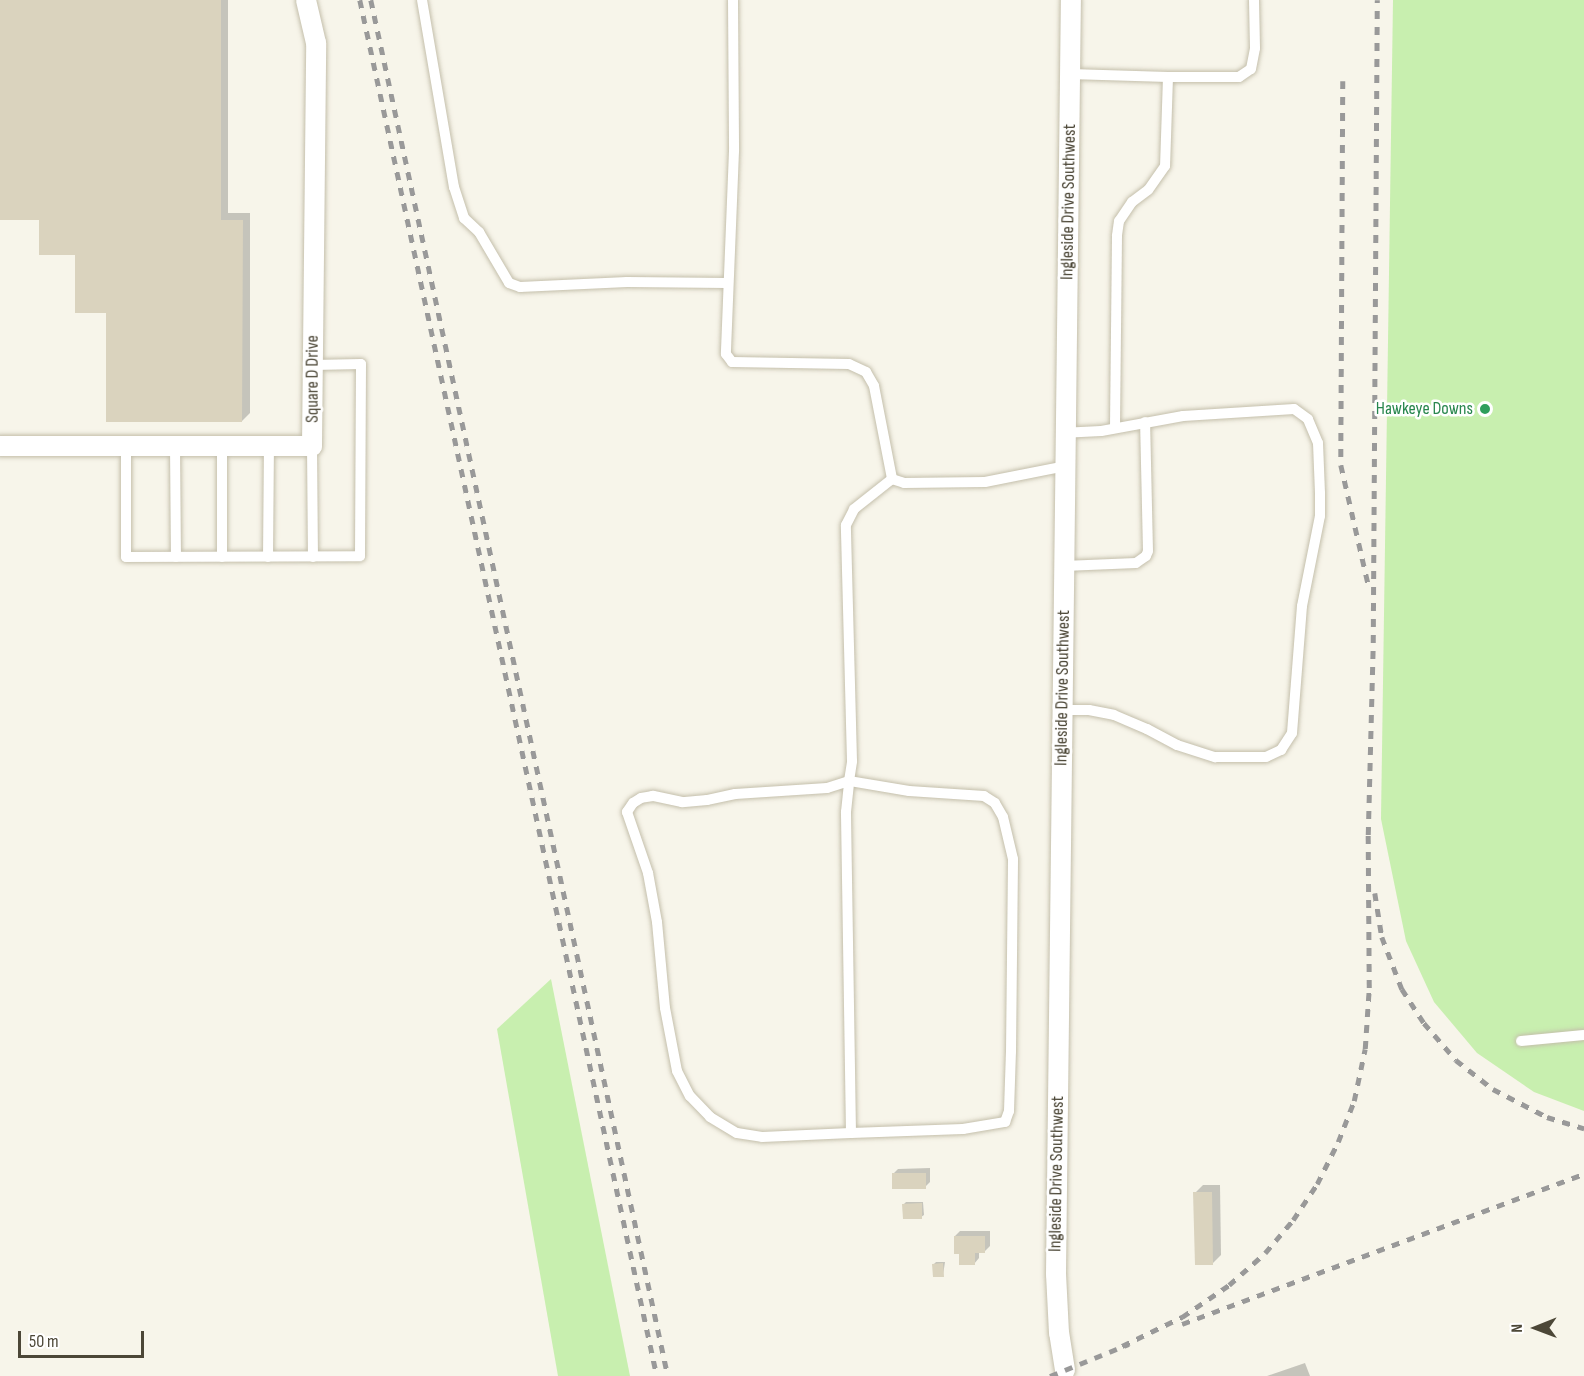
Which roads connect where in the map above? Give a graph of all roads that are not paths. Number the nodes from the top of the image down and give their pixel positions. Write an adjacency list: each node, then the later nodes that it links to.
1 (306, 0): 9 (street, Square D Drive)
2 (422, 0): 8 (lane)
3 (733, 0): 8 (lane)
4 (1071, 0): 6 (street, Ingleside Drive Southwest)
5 (1254, 0): 7 (lane)
6 (1070, 74): 7 (lane); 12 (street, Ingleside Drive Southwest)
7 (1168, 77): 11 (lane)
8 (727, 283): 20 (lane)
9 (313, 364): 18 (street, Square D Drive); 24 (lane)
10 (1145, 422): 11 (lane); 25 (lane); 26 (lane)
11 (1115, 428): 12 (lane)
12 (1066, 433): 19 (street, Ingleside Drive Southwest)
13 (0, 446): 14 (street, Square D Drive)
14 (126, 446): 15 (street, Square D Drive); 21 (lane)
15 (175, 446): 16 (street, Square D Drive); 21 (lane)
16 (222, 446): 17 (street, Square D Drive); 22 (lane)
17 (268, 446): 18 (street, Square D Drive); 23 (lane)
18 (312, 446): 24 (lane)
19 (1066, 466): 20 (lane); 25 (street, Ingleside Drive Southwest)
20 (892, 479): 27 (lane)
21 (176, 557): 22 (lane)
22 (222, 557): 23 (lane)
23 (268, 557): 24 (lane)
24 (313, 557)
25 (1064, 566): 26 (street, Ingleside Drive Southwest)
26 (1063, 710): 31 (street, Ingleside Drive Southwest)
27 (849, 781): 30 (lane); 30 (lane); 30 (lane)
28 (1584, 1035): 29 (lane)
29 (1521, 1041)
30 (851, 1133)
31 (1066, 1373)

